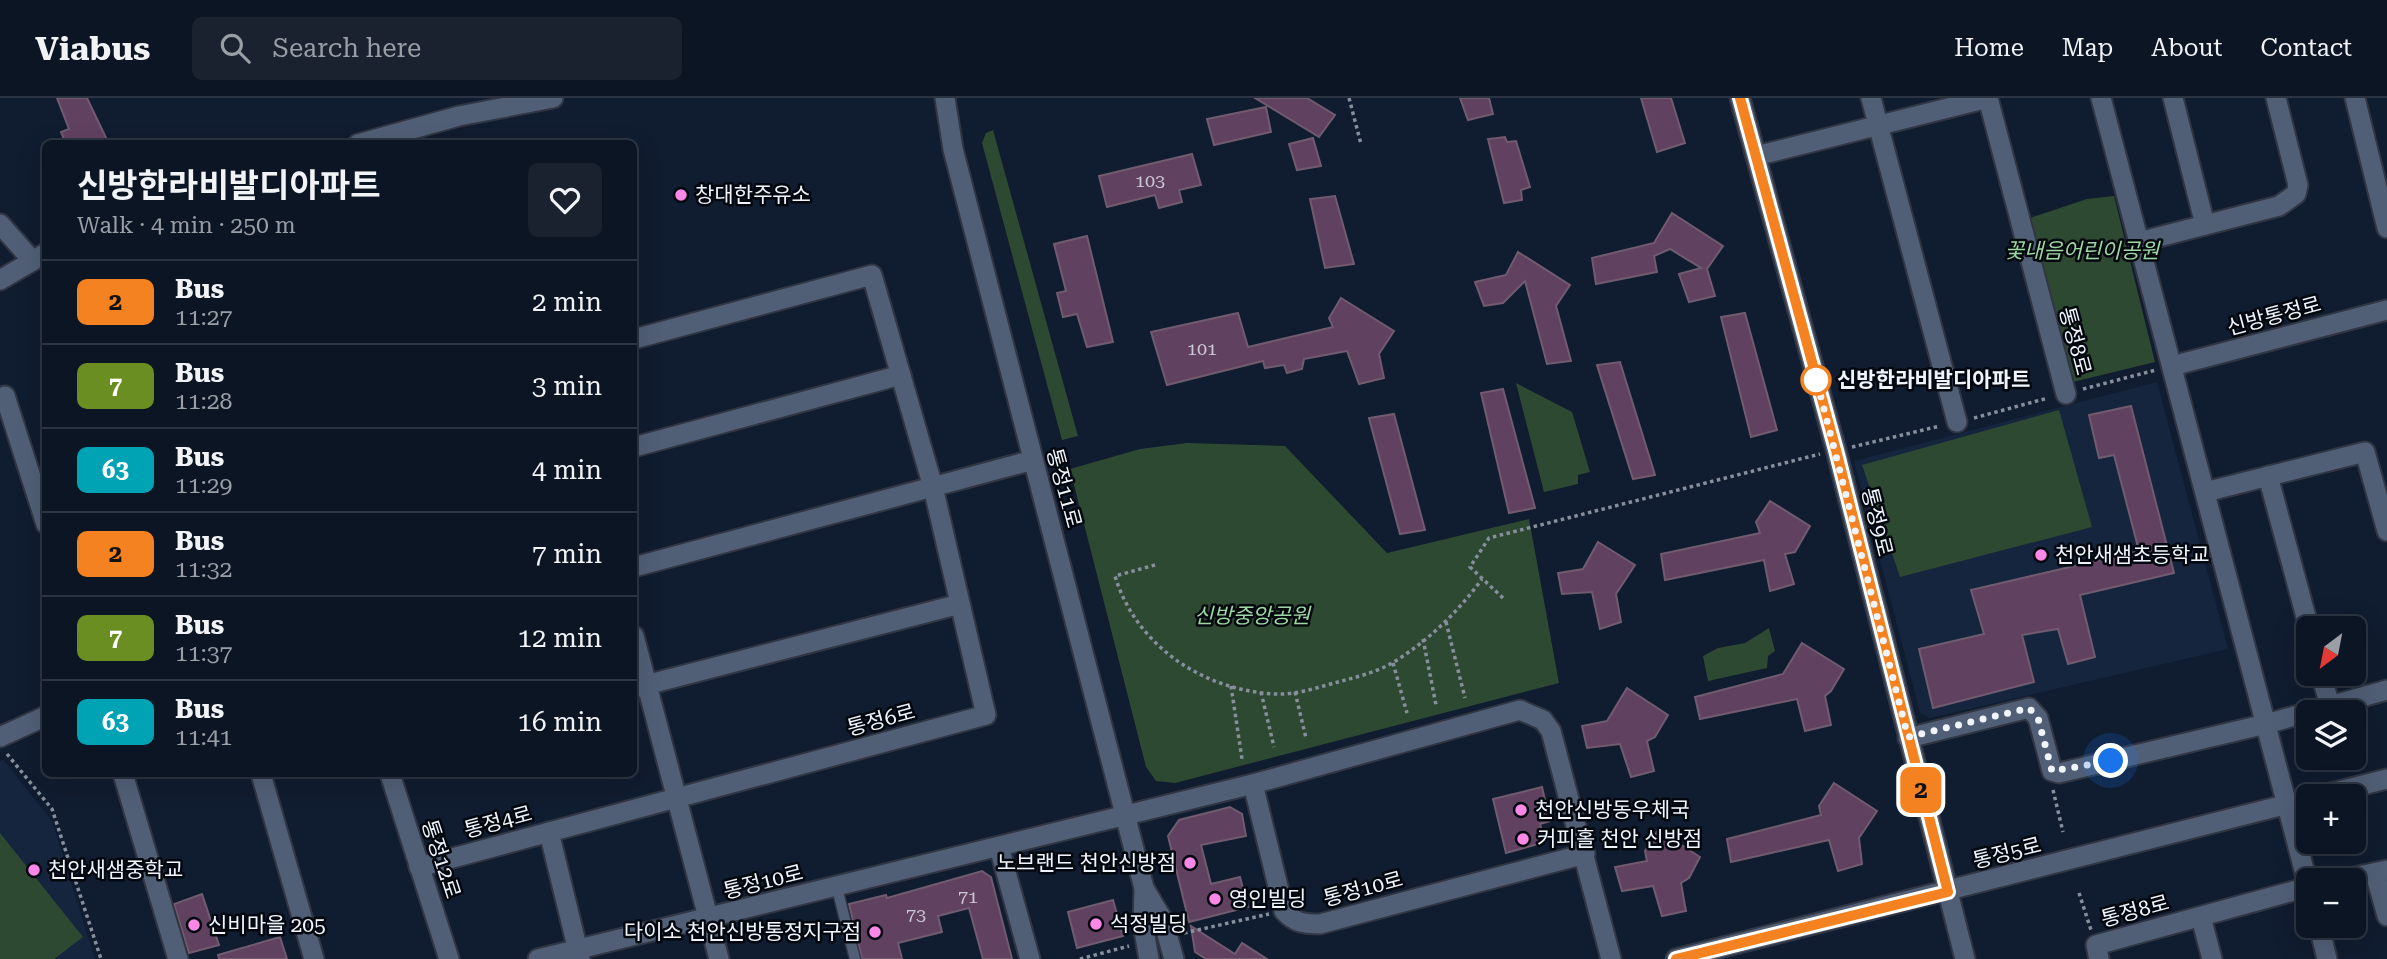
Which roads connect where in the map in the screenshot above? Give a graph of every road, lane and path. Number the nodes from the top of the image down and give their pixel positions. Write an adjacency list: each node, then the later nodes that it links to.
1 (553, 98): 12 (street)
2 (945, 98): 30 (street, 통정11로)
3 (1349, 98): 13 (path)
4 (1740, 98): 14 (street, 통정9로)
5 (1871, 98): 11 (street)
6 (1988, 98): 11 (street, 통정8로); 25 (street, 통정8로)
7 (2101, 98): 18 (street, 통정8로)
8 (2173, 98): 16 (street)
9 (2276, 98): 16 (street)
10 (2355, 98): 17 (street)
11 (1878, 126): 14 (street, 통정8로); 27 (street)
12 (372, 140)
13 (1361, 144)
14 (1756, 156): 29 (street, 통정9로)
15 (0, 224): 19 (street)
16 (2206, 225): 18 (street)
17 (2387, 228)
18 (2139, 242): 23 (street, 통정8로)
19 (41, 256): 20 (street)
20 (0, 280)
21 (2387, 310): 23 (street, 신방통정로)
22 (637, 338): 24 (street, 통정6로)
23 (2172, 366): 25 (path); 33 (street, 통정8로)
24 (901, 375): 28 (street); 32 (street, 통정6로)
25 (2066, 394): 27 (path, 통정8로)
26 (0, 401): 34 (street)
27 (1957, 422): 29 (path, 통정8로)
28 (637, 446)
29 (1836, 450): 38 (path, 통정8로); 59 (street, 통정9로)
30 (1034, 460): 32 (street); 74 (street, 통정11로)
31 (2268, 476): 33 (street); 35 (street); 41 (street)
32 (933, 487): 37 (street); 40 (street, 통정6로)
33 (2205, 492): 57 (street, 통정8로)
34 (42, 512)
35 (2387, 531)
36 (1155, 565): 47 (path)
37 (637, 566)
38 (1482, 579): 39 (path); 42 (path)
39 (1503, 598)
40 (960, 604): 46 (street); 71 (street, 통정6로)
41 (2306, 616)
42 (1446, 622): 43 (path); 51 (path)
43 (1423, 639): 45 (path); 53 (path)
44 (637, 661): 46 (street)
45 (1393, 663): 50 (path); 54 (path)
46 (640, 686): 71 (street)
47 (1231, 686): 49 (path); 63 (path)
48 (2387, 690): 52 (street)
49 (1261, 691): 50 (path); 62 (path)
50 (1295, 691): 60 (path)
51 (1465, 698)
52 (2351, 700)
53 (1436, 705)
54 (1407, 713)
55 (2296, 716): 57 (street)
56 (42, 718): 58 (street)
57 (2266, 724): 64 (street); 73 (street, 통정8로)
58 (0, 737)
59 (1908, 737): 64 (street); 85 (street, 통정9로)
60 (1306, 738)
61 (0, 745): 96 (path)
62 (1274, 747)
63 (1242, 759)
64 (2052, 771): 76 (path)
65 (124, 777): 97 (street)
66 (262, 777): 98 (street)
67 (391, 777): 79 (street, 통정12로)
68 (2387, 779): 70 (street)
69 (1253, 783): 74 (street, 통정10로); 78 (street, 통정10로); 87 (street)
70 (2366, 784)
71 (676, 797): 75 (street, 통정4로); 90 (street)
72 (2296, 802): 73 (street, 통정5로)
73 (2287, 804): 80 (street, 통정8로); 85 (street, 통정5로)
74 (1125, 813): 77 (street, 통정10로); 83 (street, 통정11로)
75 (549, 832): 79 (street, 통정4로); 95 (street, 통정4로)
76 (2063, 832)
77 (999, 847): 82 (street, 통정10로); 103 (street)
78 (1585, 853): 87 (street, 통정10로); 106 (street, 통정10로)
79 (419, 867): 99 (street, 통정12로)
80 (2303, 868)
81 (2381, 871): 88 (street)
82 (837, 888): 90 (street, 통정10로); 102 (lane)
83 (1144, 888): 91 (street); 93 (street)
84 (2296, 889): 89 (street, 통정8로)
85 (1948, 892): 107 (street, 통정5로); 108 (street, 통정9로)
86 (2079, 893): 94 (path)
87 (1284, 911): 91 (path)
88 (2387, 916)
89 (2201, 917): 94 (street, 통정8로); 109 (street, 통정8로)
90 (709, 919): 95 (street, 통정10로); 101 (street)
91 (1168, 937): 105 (street)
92 (2322, 938): 110 (street)
93 (1147, 950): 104 (path)
94 (2097, 952)
95 (579, 954): 100 (street, 통정10로)
96 (101, 959)
97 (178, 959)
98 (314, 959)
99 (449, 959)
100 (538, 959)
101 (719, 959)
102 (855, 959)
103 (1030, 959)
104 (1080, 959)
105 (1174, 959)
106 (1611, 959)
107 (1676, 959)
108 (1965, 959)
109 (2212, 959)
110 (2327, 959)

